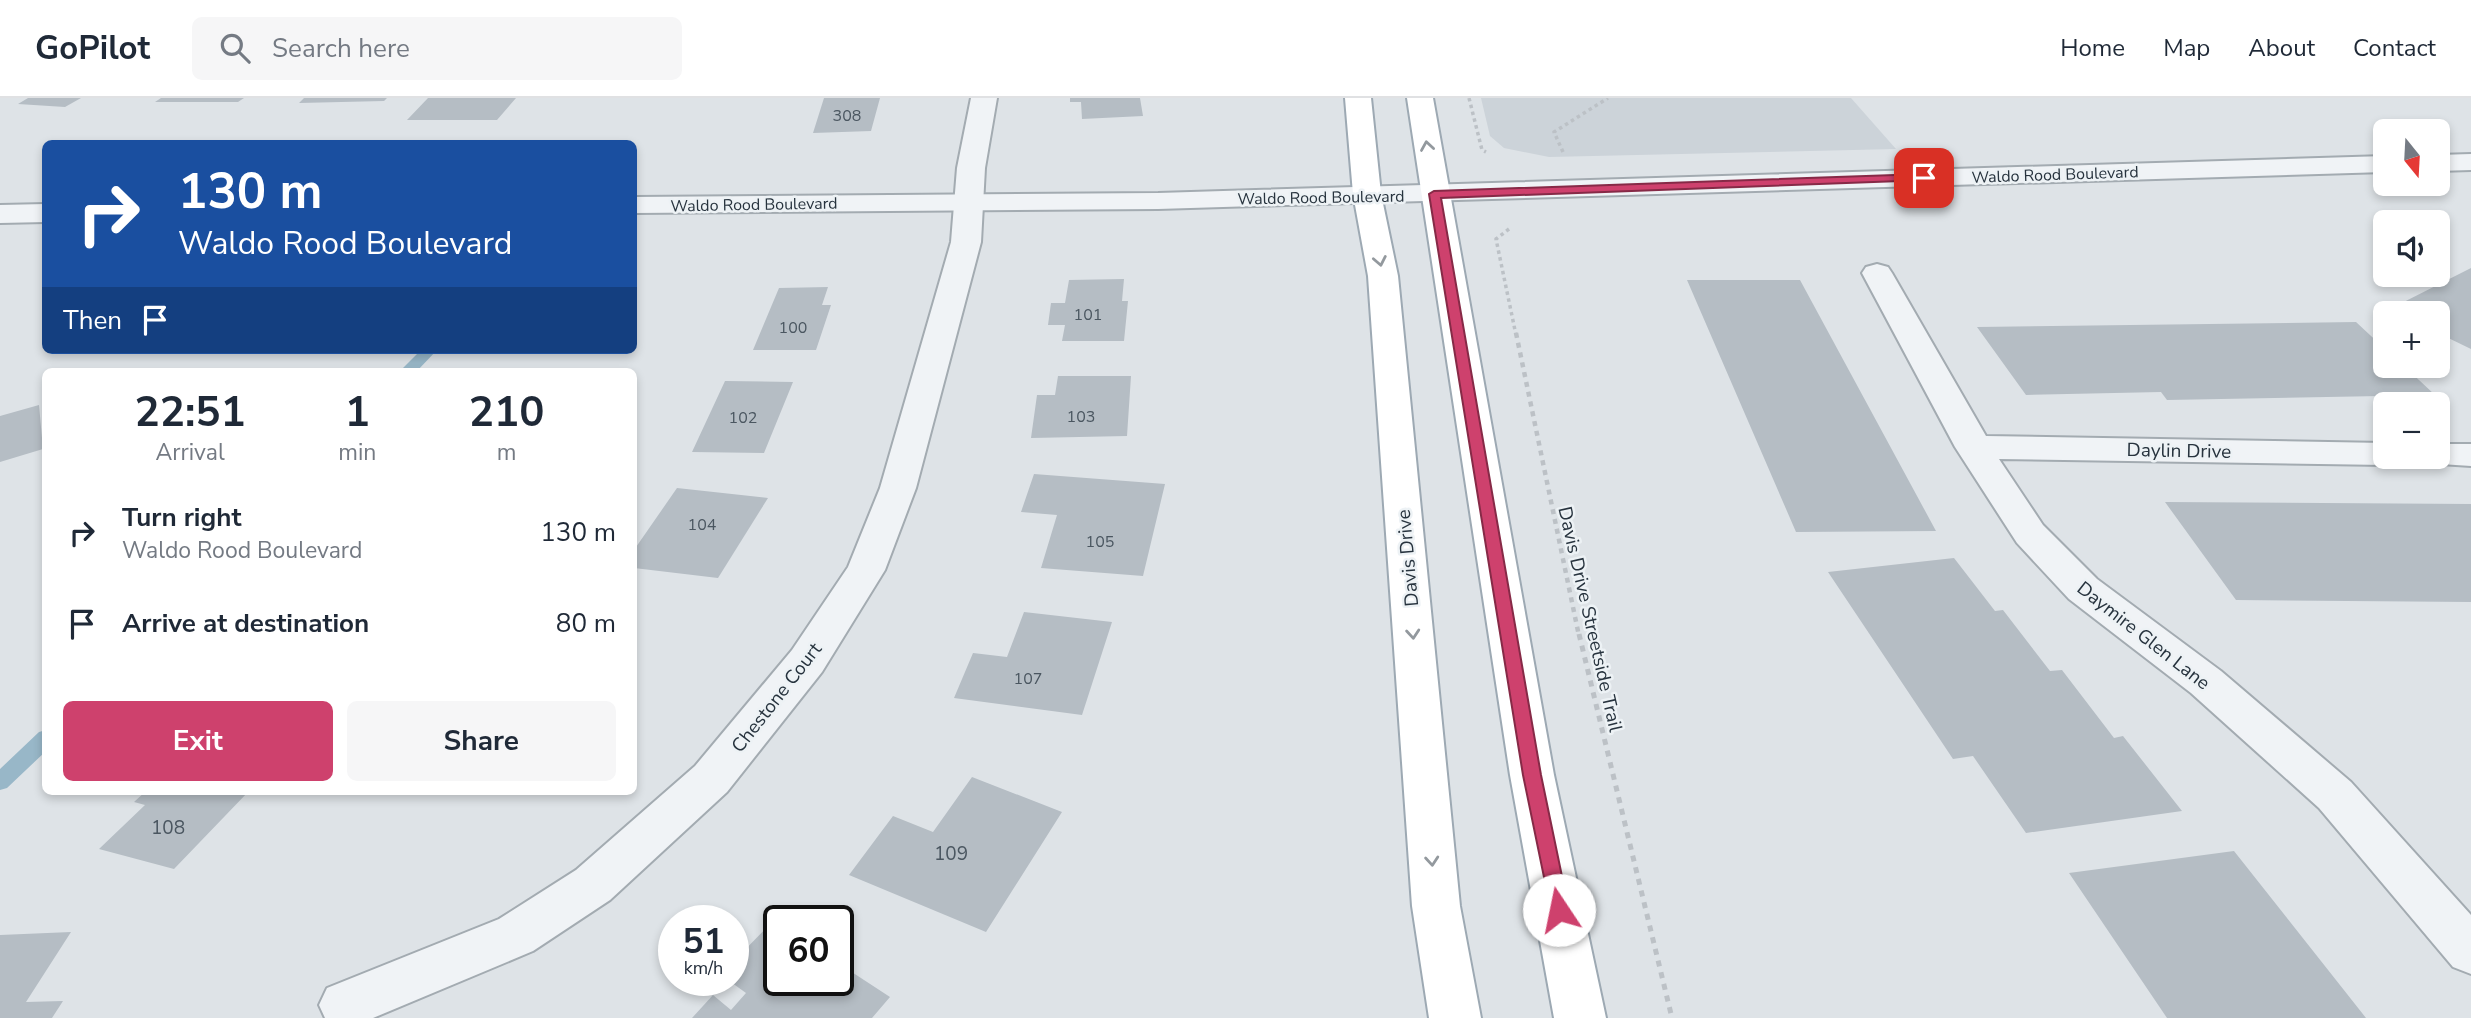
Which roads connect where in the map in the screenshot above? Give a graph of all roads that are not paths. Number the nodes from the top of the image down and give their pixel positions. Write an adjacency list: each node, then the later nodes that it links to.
1 (984, 98): 9 (street, Chestone Court)
2 (1358, 98): 7 (main road, Davis Drive)
3 (1420, 98): 8 (main road, one-way to 3)
4 (2471, 162): 5 (street)
5 (2450, 163)
6 (2373, 164): 8 (street, Waldo Rood Boulevard)
7 (1367, 194): 8 (street, Waldo Rood Boulevard); 9 (street, Waldo Rood Boulevard); 20 (main road, Davis Drive, one-way to 20)
8 (1434, 194): 21 (main road)
9 (969, 201): 10 (street, Waldo Rood Boulevard); 19 (street, Chestone Court)
10 (637, 205)
11 (42, 213): 12 (street)
12 (0, 214)
13 (1877, 273): 14 (street, Daymire Glen Lane)
14 (1973, 447): 15 (street, Daylin Drive); 18 (street, Daymire Glen Lane)
15 (2373, 454)
16 (2450, 454): 17 (street)
17 (2471, 455)
18 (2471, 951)
19 (345, 1005)
20 (1455, 1018)
21 (1580, 1018)

